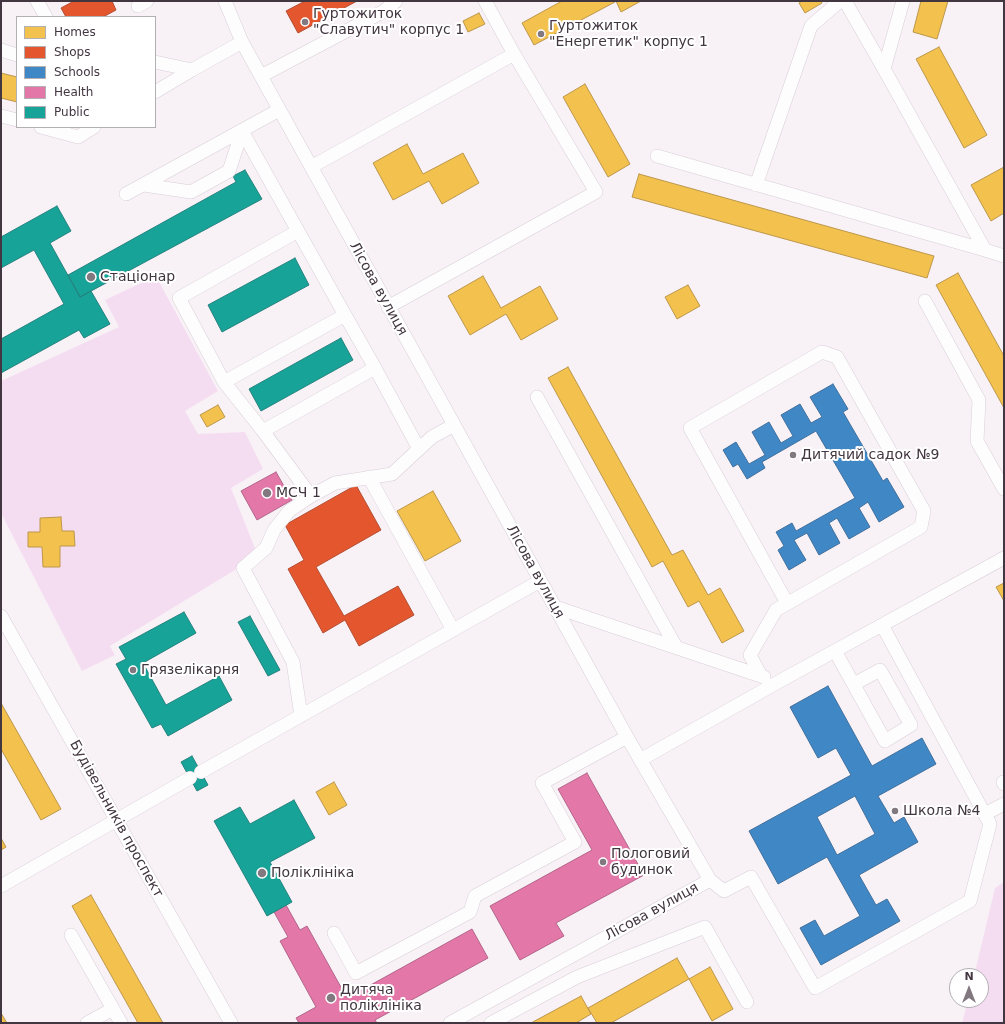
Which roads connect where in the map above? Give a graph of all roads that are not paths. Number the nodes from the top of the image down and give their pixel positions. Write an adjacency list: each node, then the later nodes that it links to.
1 (37, 1): 8 (street)
2 (225, 1): 9 (street, Лісова вулиця)
3 (396, 1): 16 (street)
4 (485, 1): 11 (street)
5 (840, 1): 27 (street)
6 (845, 1): 14 (street)
7 (903, 1): 14 (street)
8 (45, 16)
9 (242, 42): 15 (street); 16 (street, Лісова вулиця)
10 (1, 50): 12 (street)
11 (514, 54): 25 (street); 33 (street)
12 (16, 55)
13 (156, 62): 15 (street)
14 (884, 69): 30 (street)
15 (192, 70): 17 (street)
16 (261, 76): 18 (street, Лісова вулиця)
17 (156, 91)
18 (279, 110): 23 (street); 25 (street, Лісова вулиця)
19 (1, 116): 20 (street)
20 (16, 120)
21 (45, 128): 22 (street)
22 (92, 128)
23 (242, 131): 26 (street); 26 (street); 29 (street)
24 (657, 156): 27 (street)
25 (311, 167): 33 (street, Лісова вулиця)
26 (144, 185): 28 (street)
27 (756, 185): 30 (street)
28 (126, 194)
29 (298, 231): 34 (street); 36 (street)
30 (985, 250): 31 (street)
31 (1004, 256)
32 (925, 301): 42 (street)
33 (388, 307): 38 (street, Лісова вулиця)
34 (345, 315): 35 (street); 36 (street)
35 (375, 368): 39 (street); 40 (street)
36 (224, 382): 39 (street)
37 (537, 397): 51 (street)
38 (454, 426): 40 (street); 45 (street, Лісова вулиця)
39 (263, 431): 43 (street)
40 (419, 449): 41 (street)
41 (369, 477): 43 (street); 50 (street)
42 (1004, 489)
43 (311, 496): 56 (street)
44 (1004, 558): 49 (street)
45 (540, 581): 47 (street, Лісова вулиця); 50 (street)
46 (787, 603): 46 (street); 53 (street)
47 (555, 607): 51 (street); 57 (street, Лісова вулиця)
48 (1, 616): 61 (street, Будівельників проспект)
49 (882, 625): 52 (street); 60 (street)
50 (453, 630): 56 (street)
51 (676, 647): 53 (street)
52 (835, 651): 54 (street); 55 (street)
53 (761, 676): 54 (street)
54 (780, 681): 58 (street)
55 (854, 684): 55 (street)
56 (301, 716): 61 (street)
57 (627, 737): 58 (street, Лісова вулиця); 64 (street)
58 (640, 760): 62 (street, Лісова вулиця)
59 (1004, 804): 60 (street)
60 (985, 814): 62 (street)
61 (116, 820): 63 (street); 72 (street, Будівельників проспект)
62 (710, 880): 66 (street, Лісова вулиця)
63 (1, 886)
64 (334, 933)
65 (71, 935): 69 (street)
66 (567, 959): 67 (street); 73 (street, Лісова вулиця)
67 (577, 977): 68 (street); 74 (street)
68 (747, 1002)
69 (113, 1009): 70 (street); 71 (street)
70 (87, 1023)
71 (121, 1023)
72 (231, 1023)
73 (450, 1023)
74 (491, 1023)

